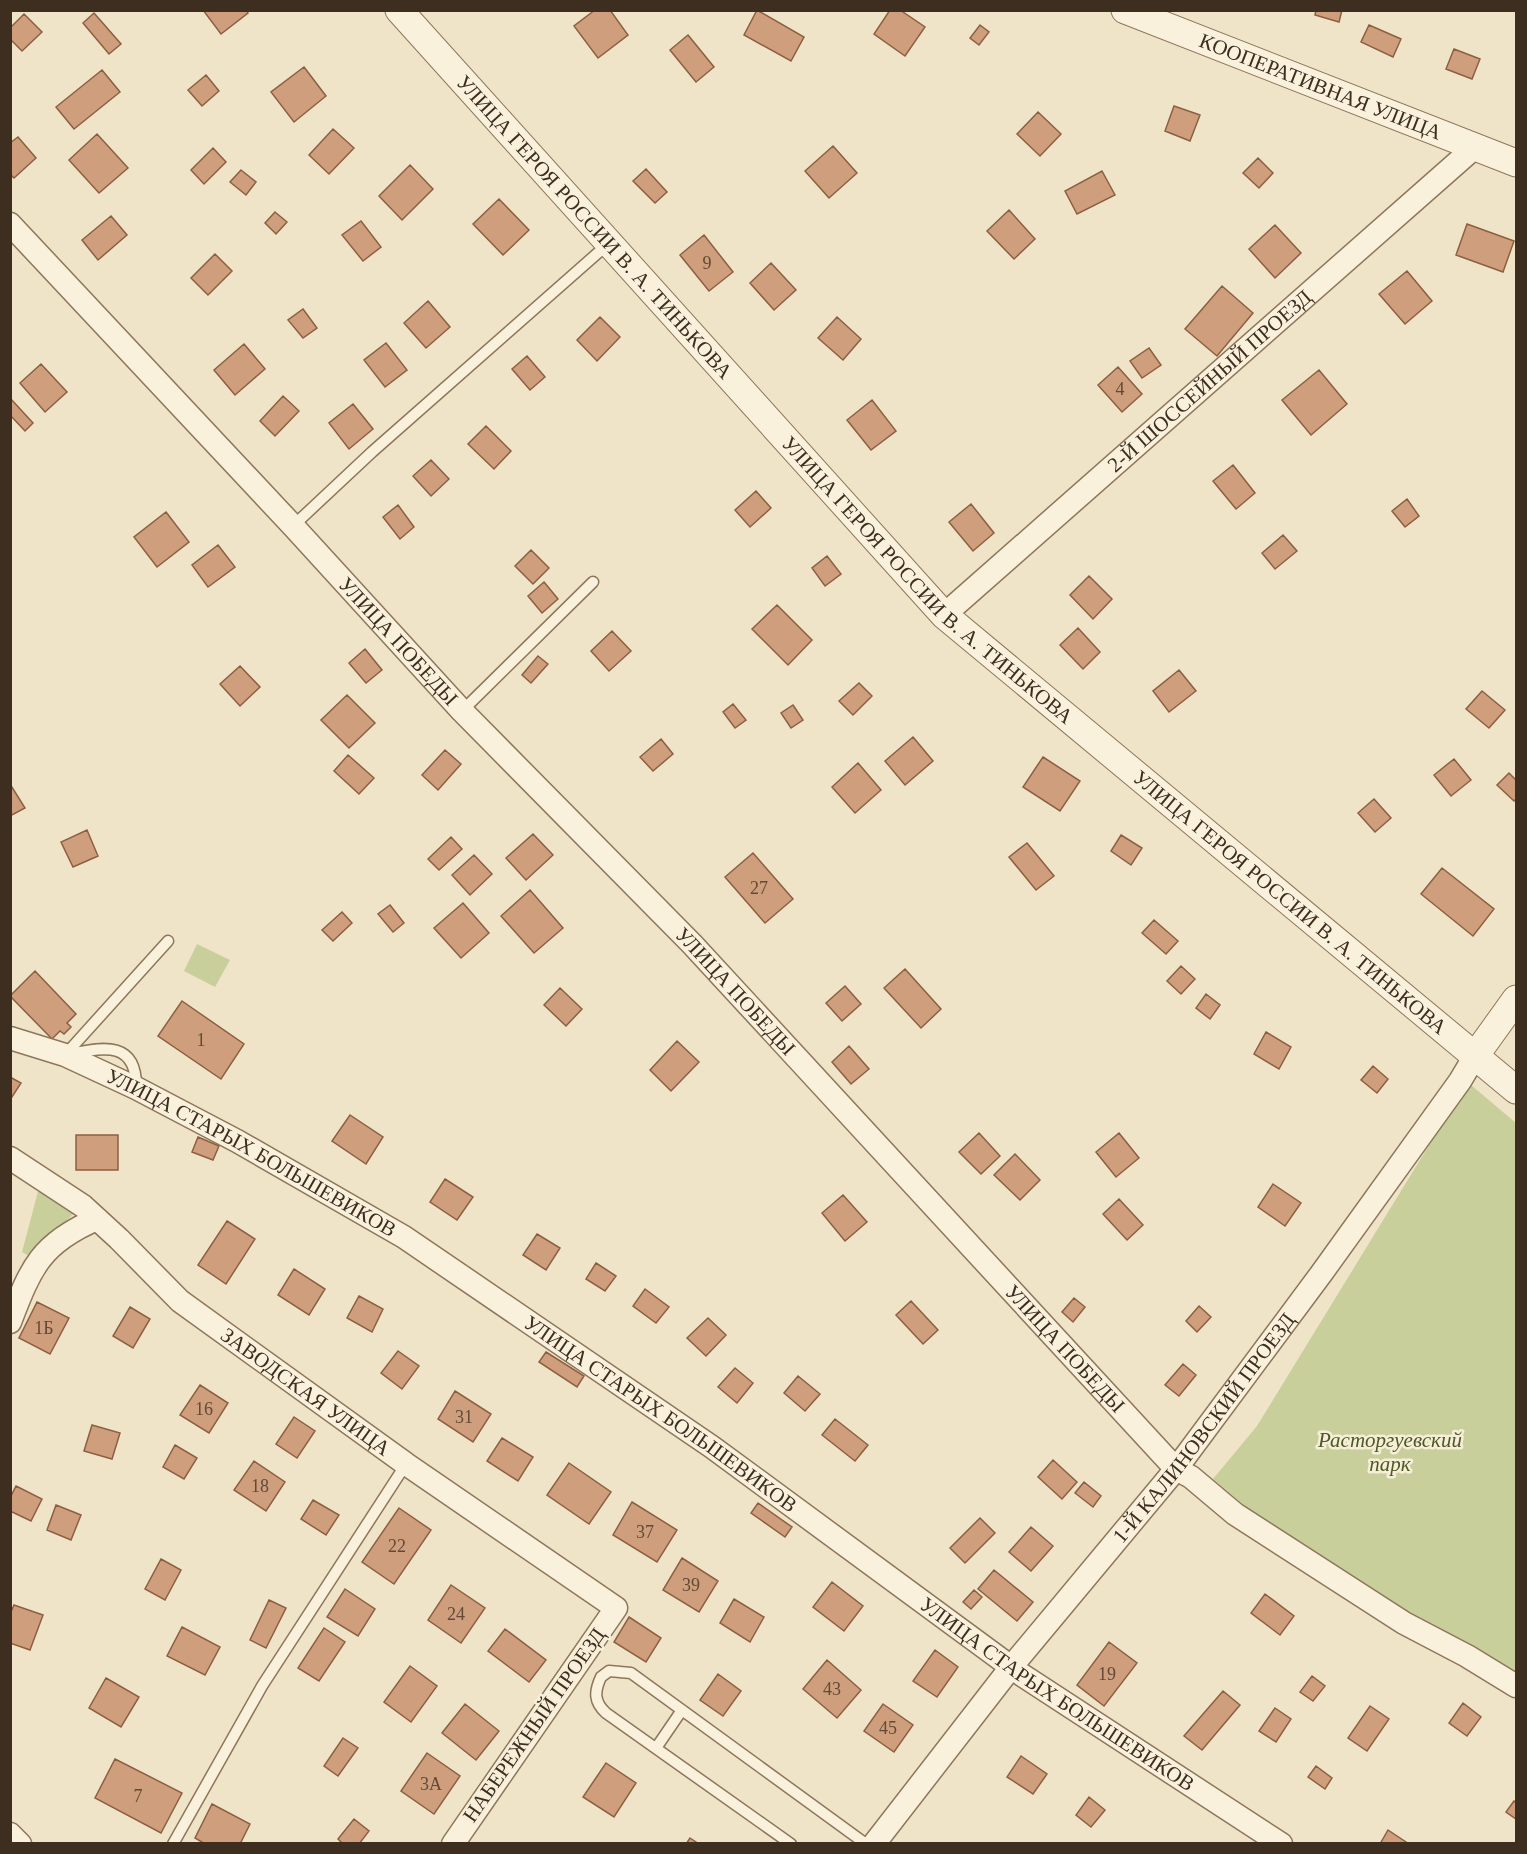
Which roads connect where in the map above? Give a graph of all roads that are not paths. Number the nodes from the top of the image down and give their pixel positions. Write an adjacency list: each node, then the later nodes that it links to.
1 (399, 10): 6 (street, УЛИЦА ГЕРОЯ РОССИИ В. А. ТИНЬКОВА)
2 (1125, 10): 3 (street, КООПЕРАТИВНАЯ УЛИЦА)
3 (1475, 147): 4 (street, КООПЕРАТИВНАЯ УЛИЦА); 9 (street, 2-Й ШОССЕЙНЫЙ ПРОЕЗД)
4 (1516, 163)
5 (10, 224): 7 (street, УЛИЦА ПОБЕДЫ)
6 (608, 243): 7 (lane); 9 (street, УЛИЦА ГЕРОЯ РОССИИ В. А. ТИНЬКОВА)
7 (293, 526): 10 (street, УЛИЦА ПОБЕДЫ)
8 (593, 582): 10 (lane)
9 (944, 615): 15 (street, УЛИЦА ГЕРОЯ РОССИИ В. А. ТИНЬКОВА)
10 (462, 711): 21 (street, УЛИЦА ПОБЕДЫ)
11 (168, 941): 14 (lane)
12 (1516, 999): 15 (street, 1-Й КАЛИНОВСКИЙ ПРОЕЗД)
13 (10, 1038): 14 (street, УЛИЦА СТАРЫХ БОЛЬШЕВИКОВ)
14 (65, 1055): 23 (street, УЛИЦА СТАРЫХ БОЛЬШЕВИКОВ)
15 (1475, 1056): 16 (street, УЛИЦА ГЕРОЯ РОССИИ В. А. ТИНЬКОВА); 21 (street, 1-Й КАЛИНОВСКИЙ ПРОЕЗД)
16 (1516, 1090)
17 (10, 1158): 18 (street, ЗАВОДСКАЯ УЛИЦА)
18 (97, 1219): 19 (street); 20 (street, ЗАВОДСКАЯ УЛИЦА)
19 (10, 1322)
20 (406, 1464): 22 (street, ЗАВОДСКАЯ УЛИЦА); 29 (lane)
21 (1176, 1469): 23 (street, 1-Й КАЛИНОВСКИЙ ПРОЕЗД); 24 (street, УЛИЦА ПОБЕДЫ)
22 (616, 1608): 30 (street, НАБЕРЕЖНЫЙ ПРОЕЗД)
23 (1012, 1666): 33 (street, 1-Й КАЛИНОВСКИЙ ПРОЕЗД); 34 (street, УЛИЦА СТАРЫХ БОЛЬШЕВИКОВ)
24 (1516, 1686)
25 (682, 1710): 26 (lane); 26 (lane); 32 (lane)
26 (656, 1748): 31 (lane)
27 (10, 1834): 28 (street)
28 (20, 1844)
29 (173, 1844)
30 (453, 1844)
31 (791, 1844)
32 (866, 1844)
33 (874, 1844)
34 (1281, 1844)

